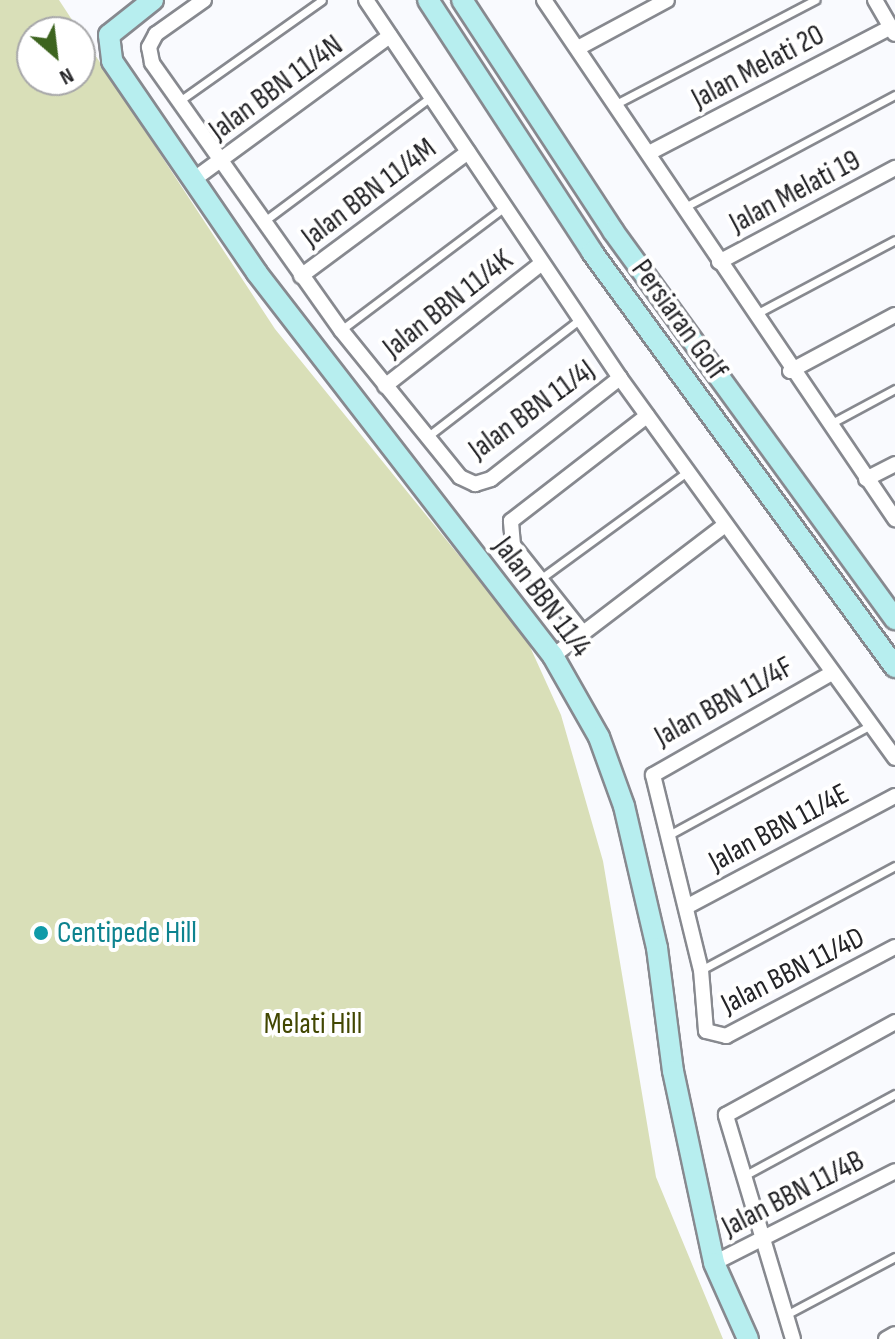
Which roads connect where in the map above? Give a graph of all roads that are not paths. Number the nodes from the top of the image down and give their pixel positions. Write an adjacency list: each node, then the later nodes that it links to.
1 (153, 0): 22 (street, Jalan BBN 11/4)
2 (204, 0): 16 (street)
3 (322, 0): 16 (lane)
4 (366, 0): 12 (street)
5 (428, 0): 50 (street, Persiaran Golf)
6 (462, 0): 47 (street, Persiaran Golf)
7 (545, 0): 13 (street)
8 (667, 0): 13 (street)
9 (815, 0): 17 (lane)
10 (875, 0): 11 (street)
11 (893, 31): 19 (street, Jalan Melati 20)
12 (390, 36): 15 (street); 20 (street, Jalan BBN 11/4N)
13 (578, 48): 17 (street)
14 (895, 95): 24 (lane)
15 (431, 97): 18 (street); 25 (lane)
16 (178, 102): 20 (street)
17 (616, 104): 19 (street)
18 (468, 152): 23 (street); 29 (street, Jalan BBN 11/4M)
19 (649, 153): 24 (street)
20 (219, 162): 22 (street, Jalan BBN 11/4N); 25 (street)
21 (895, 168): 27 (street, Jalan Melati 19)
22 (193, 180): 49 (street, Jalan BBN 11/4)
23 (505, 207): 28 (street); 33 (lane)
24 (685, 207): 27 (street)
25 (262, 222): 29 (street)
26 (895, 240): 31 (lane)
27 (719, 262): 31 (street)
28 (542, 263): 32 (street); 36 (street, Jalan BBN 11/4K)
29 (301, 276): 33 (street)
30 (895, 315): 34 (street)
31 (753, 316): 34 (street)
32 (580, 319): 35 (street); 40 (lane)
33 (341, 330): 36 (street)
34 (790, 371): 39 (street)
35 (620, 378): 38 (street); 40 (street, Jalan BBN 11/4J)
36 (385, 386): 40 (street)
37 (895, 389): 39 (lane)
38 (647, 416): 42 (street); 46 (street)
39 (830, 424): 43 (street)
40 (426, 438)
41 (895, 464): 43 (street)
42 (687, 472): 45 (street); 46 (lane)
43 (866, 479): 44 (street)
44 (895, 519)
45 (725, 525): 48 (street); 51 (street)
46 (540, 579): 48 (street)
47 (895, 619)
48 (583, 633): 49 (street)
49 (553, 656): 66 (street, Jalan BBN 11/4)
50 (895, 667)
51 (832, 673): 52 (street); 55 (street, Jalan BBN 11/4F)
52 (871, 725): 53 (street); 55 (lane)
53 (895, 758)
54 (895, 796): 57 (street, Jalan BBN 11/4E)
55 (668, 835): 57 (street)
56 (895, 866): 59 (lane)
57 (688, 906): 59 (street)
58 (895, 947): 59 (street, Jalan BBN 11/4D)
59 (701, 970)
60 (895, 1022): 63 (street)
61 (895, 1094): 63 (lane)
62 (895, 1171): 64 (street, Jalan BBN 11/4B)
63 (741, 1178): 64 (street)
64 (759, 1243): 66 (street, Jalan BBN 11/4B); 67 (street)
65 (895, 1257): 67 (lane)
66 (714, 1263): 69 (street, Jalan BBN 11/4)
67 (782, 1317): 70 (street)
68 (895, 1334): 71 (street)
69 (748, 1339)
70 (793, 1339)
71 (886, 1339)

